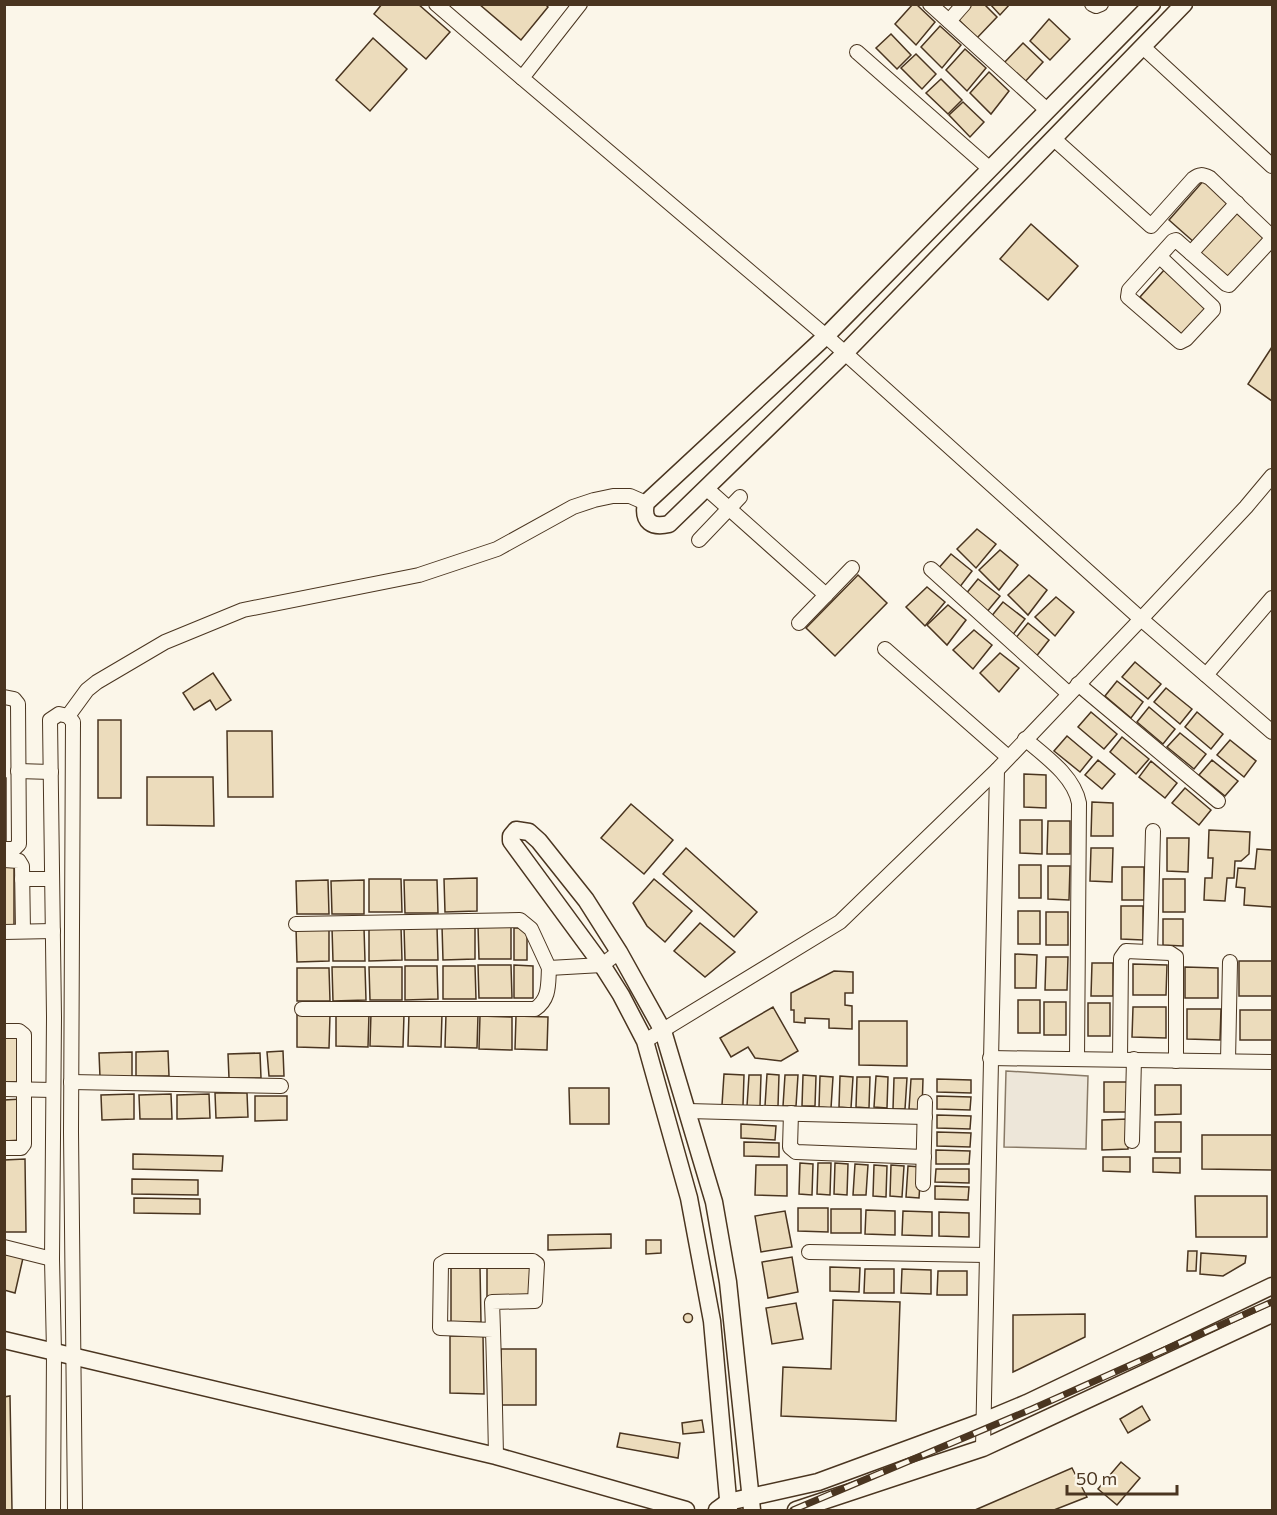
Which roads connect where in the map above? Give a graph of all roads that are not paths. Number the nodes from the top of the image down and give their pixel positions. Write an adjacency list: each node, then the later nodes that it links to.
1 (436, 4): 12 (street)
2 (580, 4): 12 (street)
3 (930, 4): 9 (street)
4 (964, 4): 9 (street)
5 (1092, 4): 6 (street)
6 (1101, 4)
7 (1152, 4): 13 (street)
8 (1184, 4): 10 (street)
9 (949, 21): 13 (street)
10 (1143, 47): 14 (street); 15 (street)
11 (857, 52): 16 (street)
12 (522, 78): 22 (street)
13 (1047, 110): 16 (street)
14 (1054, 139): 18 (street); 23 (street)
15 (1272, 166)
16 (990, 169): 22 (street)
17 (1237, 203): 18 (street); 20 (street); 20 (street)
18 (1151, 226): 19 (street)
19 (1170, 245): 20 (street); 21 (street)
20 (1191, 253)
21 (1160, 257): 21 (street)
22 (826, 336): 23 (street); 27 (street)
23 (844, 354): 25 (street); 34 (street)
24 (1272, 476): 34 (street)
25 (706, 488): 27 (street); 28 (street)
26 (740, 497): 28 (street)
27 (646, 503): 40 (street)
28 (729, 509): 29 (street); 32 (street)
29 (699, 540)
30 (852, 568): 32 (street)
31 (931, 569): 38 (street)
32 (825, 595): 35 (street)
33 (1272, 598): 37 (street)
34 (1142, 619): 37 (street); 38 (street)
35 (799, 623)
36 (885, 649): 43 (street)
37 (1206, 675): 41 (street)
38 (1074, 689): 42 (street); 47 (street)
39 (4, 697): 45 (street)
40 (68, 716): 46 (street); 72 (street)
41 (1272, 732)
42 (1025, 739): 43 (street); 67 (street)
43 (1008, 757): 44 (street)
44 (997, 770): 64 (street); 66 (street)
45 (18, 771): 46 (street); 49 (street)
46 (51, 772): 52 (street)
47 (1218, 801)
48 (1153, 831): 58 (street)
49 (4, 849)
50 (4, 861): 51 (street)
51 (22, 879): 52 (street); 54 (street)
52 (52, 879): 55 (street)
53 (296, 924): 61 (street)
54 (23, 931): 55 (street); 56 (street)
55 (53, 931): 76 (street)
56 (4, 932)
57 (619, 952): 60 (street); 60 (street); 64 (street)
58 (1150, 952): 68 (street); 69 (street)
59 (1230, 962): 70 (street)
60 (602, 965): 61 (street); 65 (street)
61 (549, 968): 62 (street)
62 (302, 1009)
63 (4, 1031): 75 (street)
64 (663, 1031): 65 (street); 78 (street)
65 (645, 1041): 86 (street)
66 (990, 1058): 67 (street); 89 (street)
67 (1077, 1059): 68 (street)
68 (1127, 1059): 69 (street); 81 (street)
69 (1176, 1061): 70 (street)
70 (1228, 1061): 71 (street)
71 (1272, 1062)
72 (71, 1082): 73 (street); 96 (street)
73 (281, 1086)
74 (4, 1089): 75 (street)
75 (25, 1089): 76 (street); 82 (street)
76 (53, 1090): 90 (street)
77 (925, 1102): 80 (street)
78 (688, 1111): 79 (street); 85 (street)
79 (791, 1113): 80 (street); 83 (street)
80 (925, 1117): 83 (street)
81 (1132, 1141)
82 (7, 1153)
83 (924, 1157): 84 (street)
84 (923, 1184)
85 (714, 1202): 86 (street); 100 (street)
86 (690, 1207): 101 (street)
87 (4, 1247): 90 (street)
88 (809, 1252): 89 (street)
89 (986, 1255): 97 (street)
90 (52, 1259): 95 (street)
91 (1272, 1286): 97 (street)
92 (1272, 1314): 98 (street)
93 (493, 1330): 93 (street); 99 (street)
94 (4, 1340): 95 (street)
95 (54, 1352): 96 (street); 102 (street)
96 (74, 1356): 99 (street); 103 (street)
97 (984, 1421): 98 (street); 100 (street)
98 (983, 1448): 105 (street)
99 (495, 1456): 104 (street)
100 (752, 1504): 101 (street)
101 (725, 1508)
102 (53, 1510)
103 (75, 1510)
104 (686, 1510)
105 (795, 1510)

